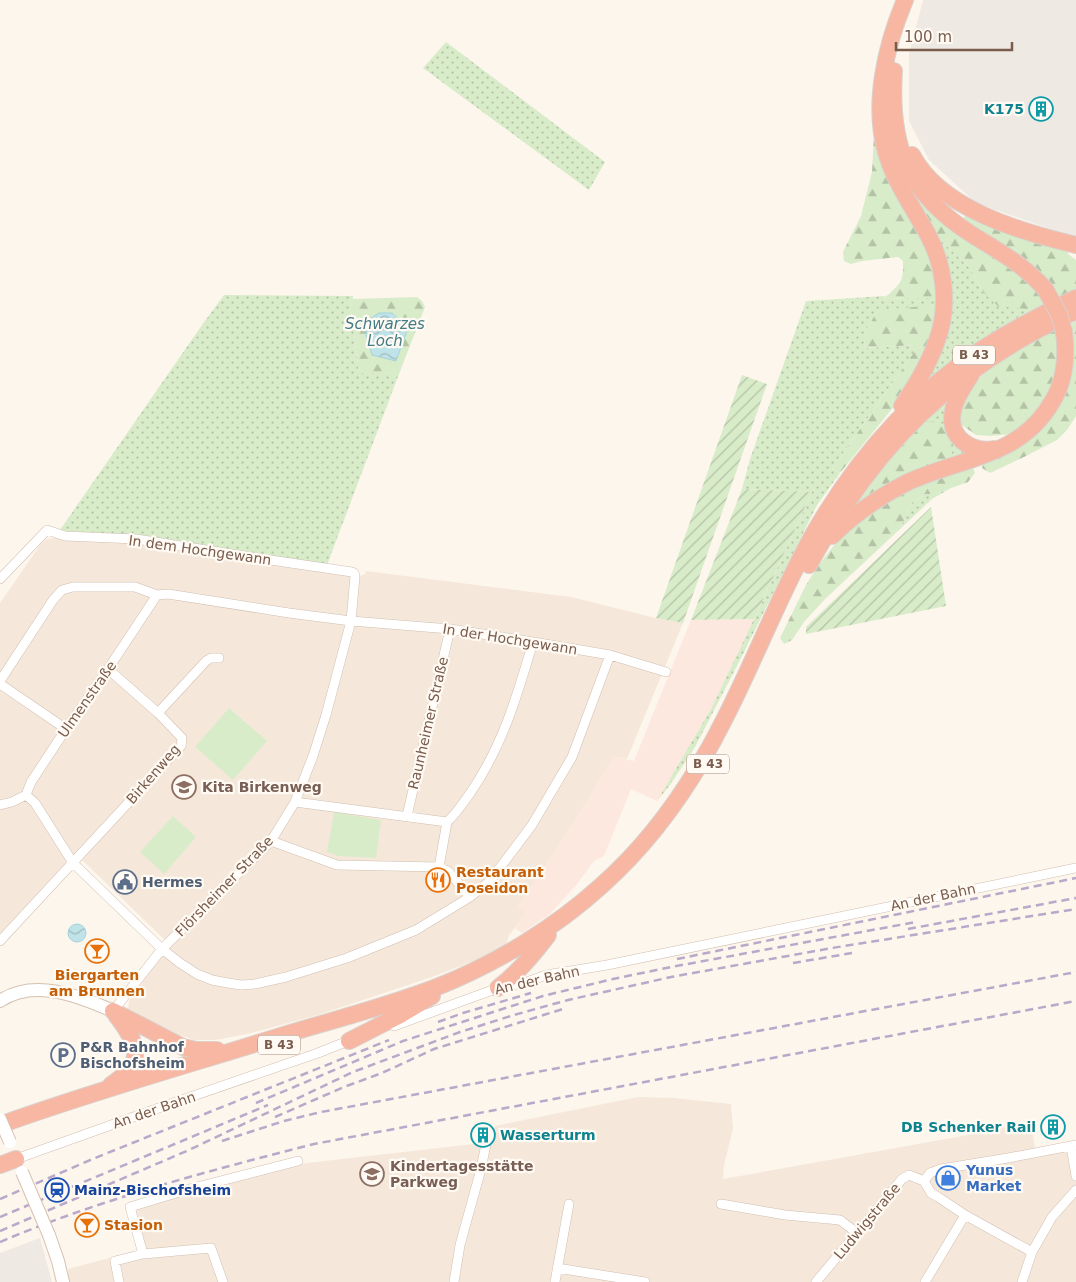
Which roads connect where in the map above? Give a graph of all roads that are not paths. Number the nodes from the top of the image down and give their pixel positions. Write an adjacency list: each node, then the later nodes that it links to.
1 (906, 0): 2 (highway); 7 (highway)
2 (894, 112): 3 (highway); 8 (highway, bridge)
3 (1076, 245)
4 (1076, 298): 7 (highway, B 43)
5 (1076, 311): 6 (highway, B 43)
6 (975, 368): 8 (highway); 9 (highway, B 43)
7 (886, 432): 41 (highway, B 43)
8 (1006, 446): 9 (highway)
9 (815, 554): 33 (highway, B 43)
10 (354, 573): 11 (street, In dem Hochgewann); 13 (street, Flörsheimer Straße)
11 (0, 579)
12 (158, 595): 13 (street); 18 (street, Ulmenstraße); 20 (street)
13 (350, 621): 14 (street, In der Hochgewann); 24 (street, Flörsheimer Straße)
14 (450, 630): 15 (street, In der Hochgewann); 26 (street, Raunheimer Straße)
15 (534, 642): 16 (street, In der Hochgewann); 27 (street)
16 (610, 655): 19 (street, In der Hochgewann); 32 (street)
17 (219, 658): 21 (street)
18 (108, 669): 21 (street, Birkenweg); 22 (street, Ulmenstraße)
19 (666, 672)
20 (0, 683): 22 (street)
21 (158, 713): 29 (street, Birkenweg)
22 (66, 729): 23 (street, Ulmenstraße)
23 (26, 795): 25 (street); 29 (street)
24 (295, 802): 26 (street); 28 (street, Flörsheimer Straße)
25 (0, 805)
26 (407, 816): 27 (street)
27 (447, 822): 30 (street)
28 (271, 842): 30 (street); 35 (street, Flörsheimer Straße)
29 (73, 863): 34 (street); 35 (street)
30 (439, 867): 32 (street)
31 (1076, 868): 36 (street, An der Bahn)
32 (470, 897): 35 (street)
33 (548, 935): 36 (highway); 37 (highway, B 43)
34 (0, 941)
35 (162, 949): 39 (street, Flörsheimer Straße)
36 (498, 988): 40 (street, An der Bahn)
37 (432, 996): 40 (highway); 45 (highway, B 43)
38 (0, 1001): 39 (street)
39 (113, 1011): 41 (highway); 42 (highway)
40 (349, 1040): 50 (street, An der Bahn)
41 (247, 1046): 42 (highway, B 43)
42 (88, 1095): 44 (highway, B 43)
43 (0, 1120): 45 (street, bridge)
44 (0, 1125)
45 (5, 1138): 50 (street)
46 (486, 1144): 64 (street)
47 (1073, 1145): 51 (street); 52 (street)
48 (298, 1161): 59 (street)
49 (0, 1165): 50 (highway)
50 (19, 1165): 61 (street, bridge)
51 (1076, 1176)
52 (924, 1181): 56 (street); 57 (street, Ludwigstraße)
53 (1076, 1190): 58 (street)
54 (569, 1204): 60 (street)
55 (720, 1204): 57 (street)
56 (965, 1215): 58 (street); 68 (street)
57 (857, 1233): 67 (street, Ludwigstraße)
58 (1032, 1252): 69 (street)
59 (141, 1254): 62 (street); 63 (street)
60 (557, 1268): 65 (street); 66 (street)
61 (63, 1282)
62 (119, 1282)
63 (223, 1282)
64 (454, 1282)
65 (555, 1282)
66 (645, 1282)
67 (816, 1282)
68 (925, 1282)
69 (1022, 1282)

